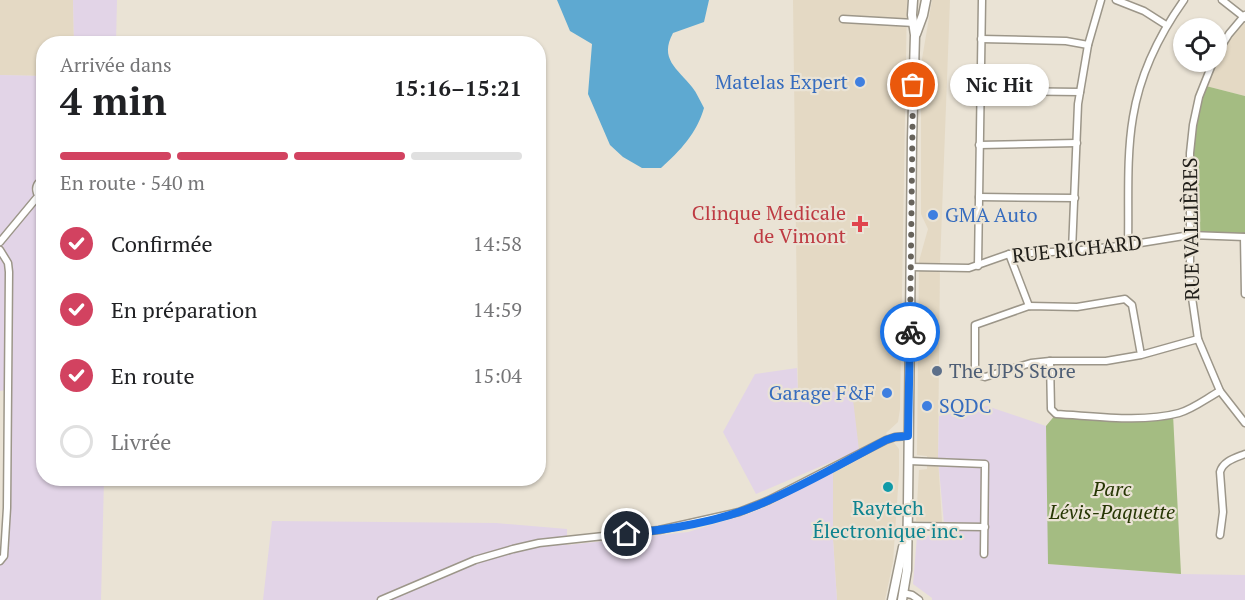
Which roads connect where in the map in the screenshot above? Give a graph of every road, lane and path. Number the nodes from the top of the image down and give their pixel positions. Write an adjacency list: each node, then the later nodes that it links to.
1 (913, 0): 10 (main road)
2 (926, 0): 10 (main road)
3 (982, 0): 13 (street)
4 (1101, 0): 14 (street)
5 (1116, 0): 11 (street)
6 (1184, 0): 11 (street)
7 (1222, 0): 8 (street)
8 (1244, 17): 12 (street)
9 (843, 19): 10 (street)
10 (917, 23): 31 (main road)
11 (1166, 25): 26 (street)
12 (1227, 37)
13 (981, 39): 14 (street); 16 (street)
14 (1088, 45): 17 (street)
15 (1209, 72): 23 (street, RUE VALLIÈRES)
16 (981, 91): 17 (street); 19 (street)
17 (1080, 92): 18 (street)
18 (1077, 143): 19 (street); 21 (street)
19 (980, 145): 20 (street)
20 (979, 197): 21 (street); 30 (street)
21 (1075, 198): 28 (street)
22 (36, 202): 25 (street)
23 (1190, 235): 24 (street, RUE RICHARD); 26 (street, RUE RICHARD); 34 (street, RUE VALLIÈRES)
24 (1245, 237): 32 (street)
25 (0, 242)
26 (1128, 245): 28 (street, RUE RICHARD)
27 (0, 250): 46 (street)
28 (1072, 251): 29 (street, RUE RICHARD)
29 (1009, 254): 30 (street, RUE RICHARD); 33 (street)
30 (978, 266): 31 (street, RUE RICHARD)
31 (910, 267): 39 (main road)
32 (1245, 292)
33 (1029, 306): 35 (street); 36 (street)
34 (1198, 339): 35 (street); 37 (street, RUE VALLIÈRES)
35 (1141, 355): 36 (street)
36 (1050, 361): 37 (street)
37 (1220, 391): 38 (street, RUE VALLIÈRES)
38 (1245, 423)
39 (908, 436): 41 (main road); 48 (street)
40 (1245, 454): 44 (street)
41 (909, 461): 42 (main road); 43 (street)
42 (907, 526): 43 (street); 47 (main road); 49 (main road)
43 (985, 527): 45 (street)
44 (1220, 535)
45 (984, 554)
46 (0, 561)
47 (902, 596): 50 (street)
48 (381, 600)
49 (892, 600)
50 (919, 600)

